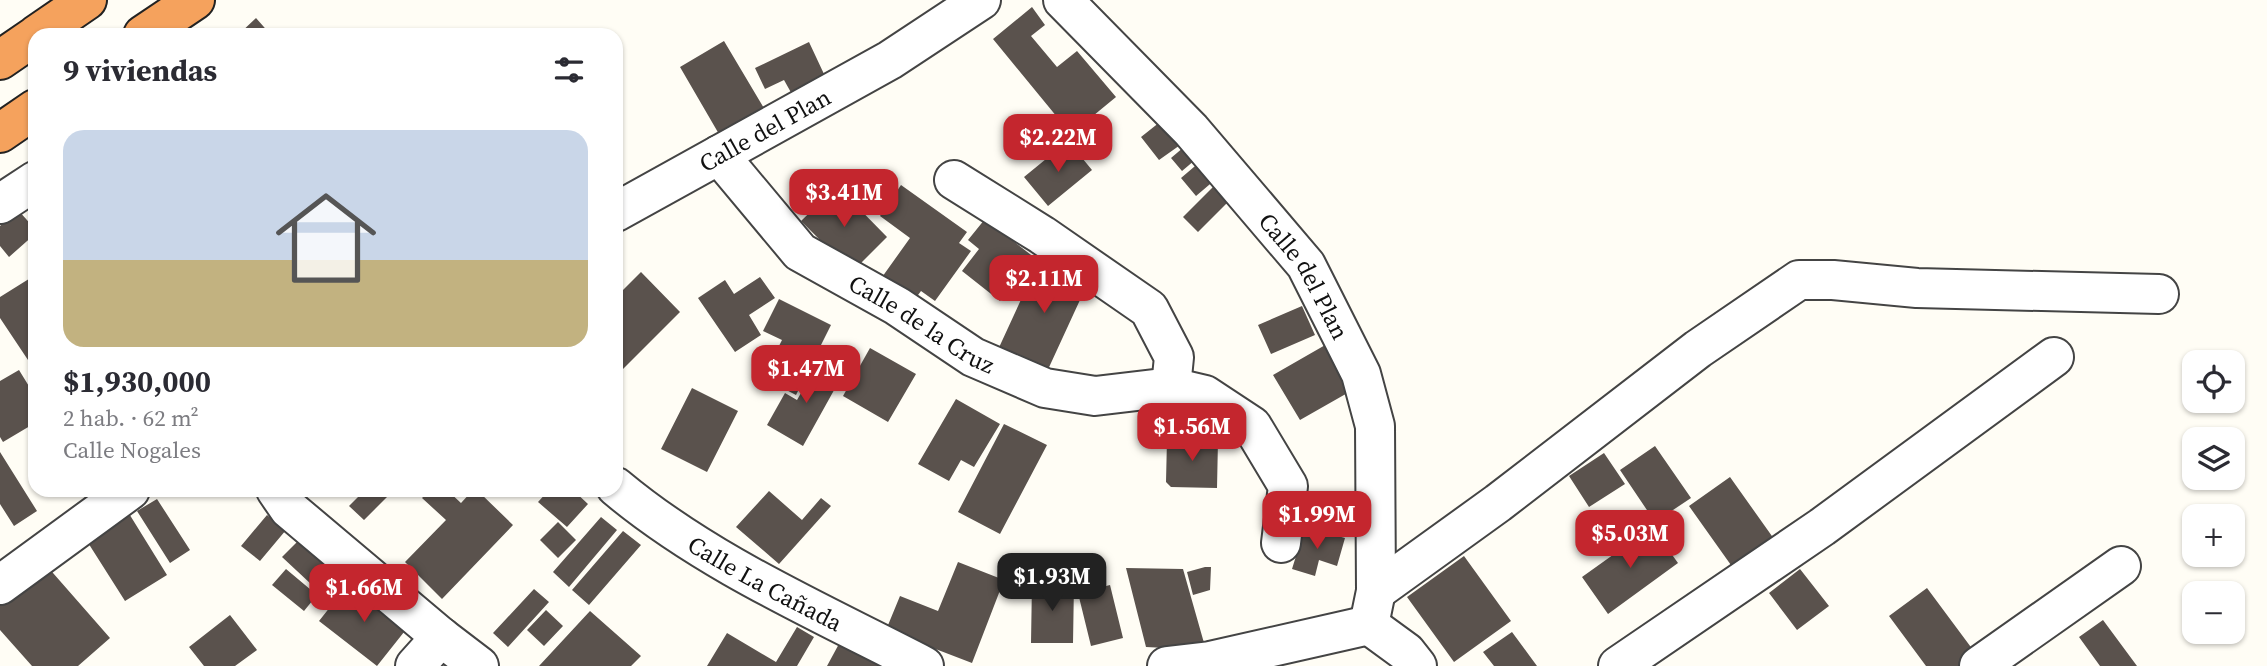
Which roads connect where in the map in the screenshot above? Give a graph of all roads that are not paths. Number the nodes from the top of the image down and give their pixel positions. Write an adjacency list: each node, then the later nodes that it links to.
1 (87, 0): 5 (highway)
2 (195, 0): 6 (highway)
3 (981, 0): 9 (street, Calle del Plan)
4 (1063, 0): 23 (street, Calle del Plan)
5 (46, 28)
6 (153, 28)
7 (28, 114): 8 (highway)
8 (0, 132)
9 (719, 155): 13 (street, Calle del Plan); 16 (street, Calle de la Cruz)
10 (954, 180): 16 (street)
11 (28, 186): 12 (street)
12 (0, 204)
13 (623, 208)
14 (2159, 294): 23 (street)
15 (2053, 357): 30 (street)
16 (1171, 387): 20 (street, Calle de la Cruz)
17 (623, 492): 27 (street, Calle La Cañada)
18 (120, 497): 22 (street)
19 (281, 497): 24 (street)
20 (1281, 543)
21 (2121, 566): 31 (street)
22 (0, 585)
23 (1373, 608): 28 (street); 29 (street)
24 (441, 637): 25 (street); 26 (street)
25 (415, 666)
26 (479, 666)
27 (924, 666)
28 (1167, 666)
29 (1417, 666)
30 (1618, 666)
31 (1979, 666)

